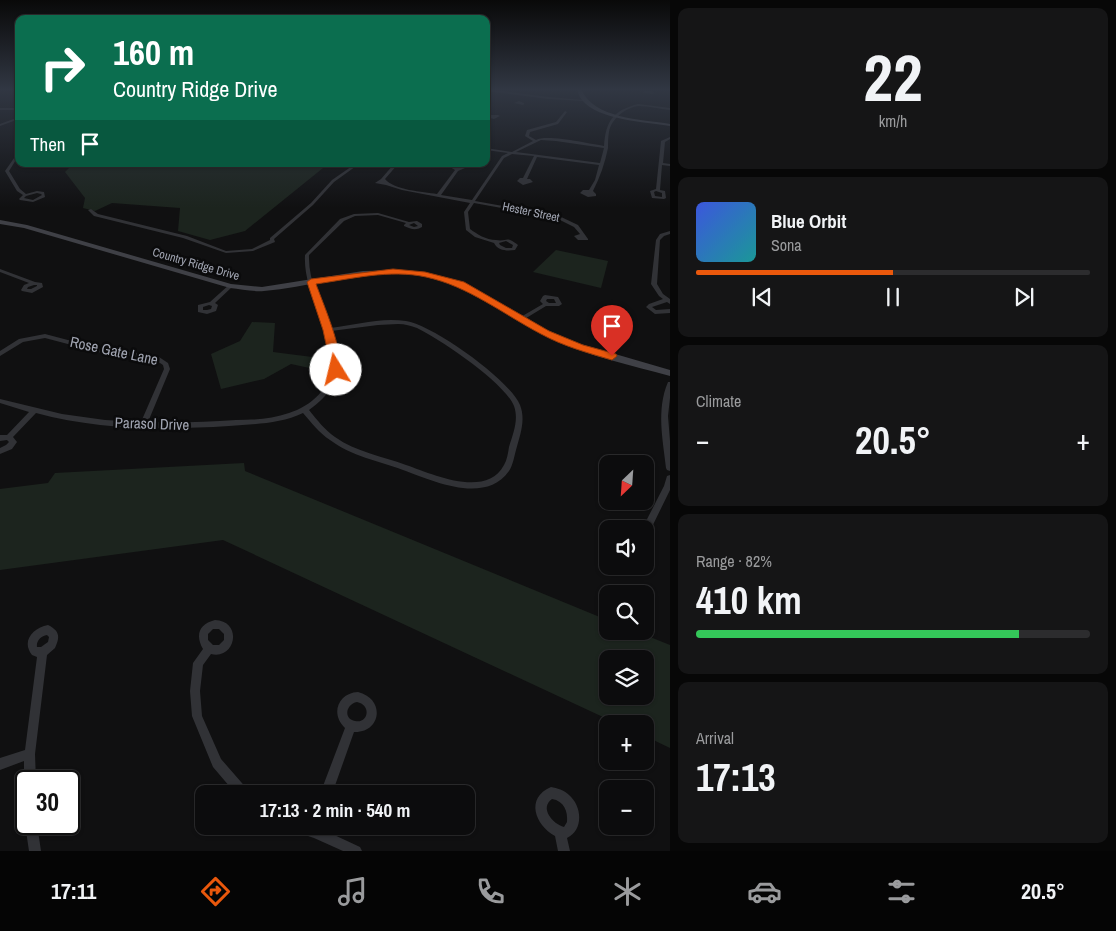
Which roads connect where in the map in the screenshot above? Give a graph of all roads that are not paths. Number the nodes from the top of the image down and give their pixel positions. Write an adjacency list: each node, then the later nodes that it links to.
1 (537, 129): 4 (street)
2 (608, 129): 5 (street)
3 (669, 138): 13 (street)
4 (535, 141): 5 (street); 7 (street)
5 (606, 147): 12 (street)
6 (490, 150): 7 (street)
7 (512, 153): 8 (street); 23 (street)
8 (535, 157): 12 (street); 18 (street)
9 (15, 158): 11 (street)
10 (15, 162): 11 (street)
11 (11, 163): 21 (street)
12 (602, 164): 20 (street)
13 (661, 164): 14 (street); 19 (street)
14 (670, 165)
15 (352, 167): 24 (street)
16 (394, 167): 22 (street, Hester Street)
17 (457, 170): 22 (street)
18 (525, 179)
19 (658, 190)
20 (590, 192)
21 (25, 195): 21 (street)
22 (438, 196): 23 (street, Hester Street)
23 (473, 201): 28 (street, Hester Street); 29 (street)
24 (90, 210)
25 (1, 223): 33 (street, Country Ridge Drive)
26 (408, 223): 31 (street, Parasol Drive)
27 (670, 232): 34 (street)
28 (581, 235)
29 (496, 242)
30 (0, 270): 32 (street)
31 (311, 282): 33 (street, Country Ridge Drive); 38 (street, Country Ridge Drive); 39 (street, Parasol Drive)
32 (34, 283)
33 (230, 286): 35 (street)
34 (668, 301): 37 (street)
35 (212, 303)
36 (546, 304): 38 (street)
37 (670, 311)
38 (521, 319): 41 (street, Country Ridge Drive)
39 (328, 330): 44 (street, Parasol Drive); 44 (street)
40 (0, 354): 46 (street, Rose Gate Lane)
41 (670, 373)
42 (670, 384): 50 (street)
43 (0, 400): 45 (street, Parasol Drive)
44 (304, 409): 46 (street, Parasol Drive)
45 (34, 411): 46 (street, Parasol Drive); 47 (street)
46 (143, 425)
47 (9, 437): 48 (street); 49 (street)
48 (0, 438)
49 (0, 452)
50 (670, 468)
51 (670, 478): 52 (street)
52 (651, 520)
53 (209, 648): 59 (street)
54 (42, 652): 56 (street)
55 (351, 726): 60 (street)
56 (30, 754): 57 (street); 58 (street)
57 (0, 764)
58 (30, 770)
59 (236, 785)
60 (329, 785)
61 (560, 833): 66 (street)
62 (32, 835): 64 (street)
63 (326, 835): 65 (street)
64 (34, 851)
65 (356, 851)
66 (564, 851)

